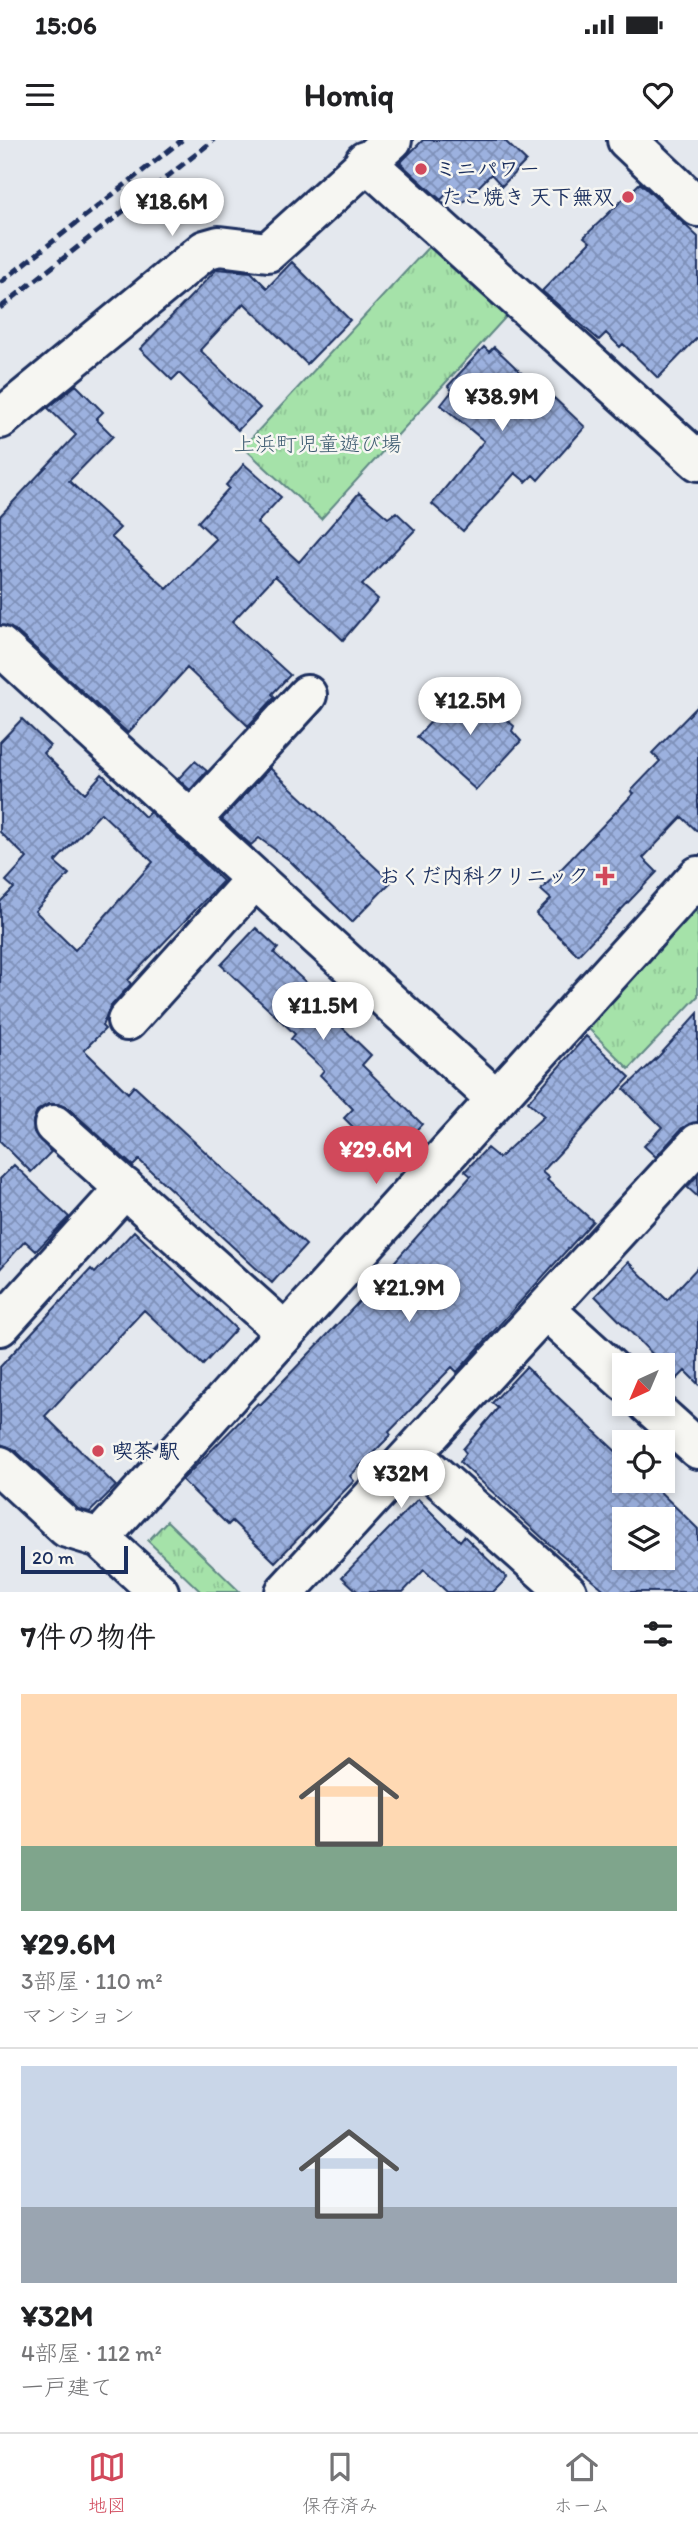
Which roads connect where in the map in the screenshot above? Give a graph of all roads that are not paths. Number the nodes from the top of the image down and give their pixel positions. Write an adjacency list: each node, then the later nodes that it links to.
1 (627, 140): 3 (street)
2 (379, 151): 4 (street); 5 (street)
3 (698, 206)
4 (0, 419)
5 (698, 461)
6 (0, 646): 8 (street)
7 (307, 695): 8 (street)
8 (191, 821): 10 (street)
9 (698, 876): 12 (street)
10 (255, 878): 11 (street); 12 (street)
11 (127, 1021)
12 (496, 1099): 18 (street)
13 (54, 1125): 15 (street)
14 (698, 1143): 16 (street)
15 (125, 1188): 17 (street); 18 (street)
16 (545, 1309): 19 (street); 22 (street)
17 (0, 1326)
18 (285, 1332): 24 (street)
19 (612, 1370)
20 (661, 1416): 21 (street)
21 (698, 1449)
22 (412, 1454): 25 (street); 27 (street)
23 (0, 1466): 24 (street)
24 (100, 1538): 26 (street)
25 (300, 1587)
26 (159, 1592)
27 (567, 1592)

